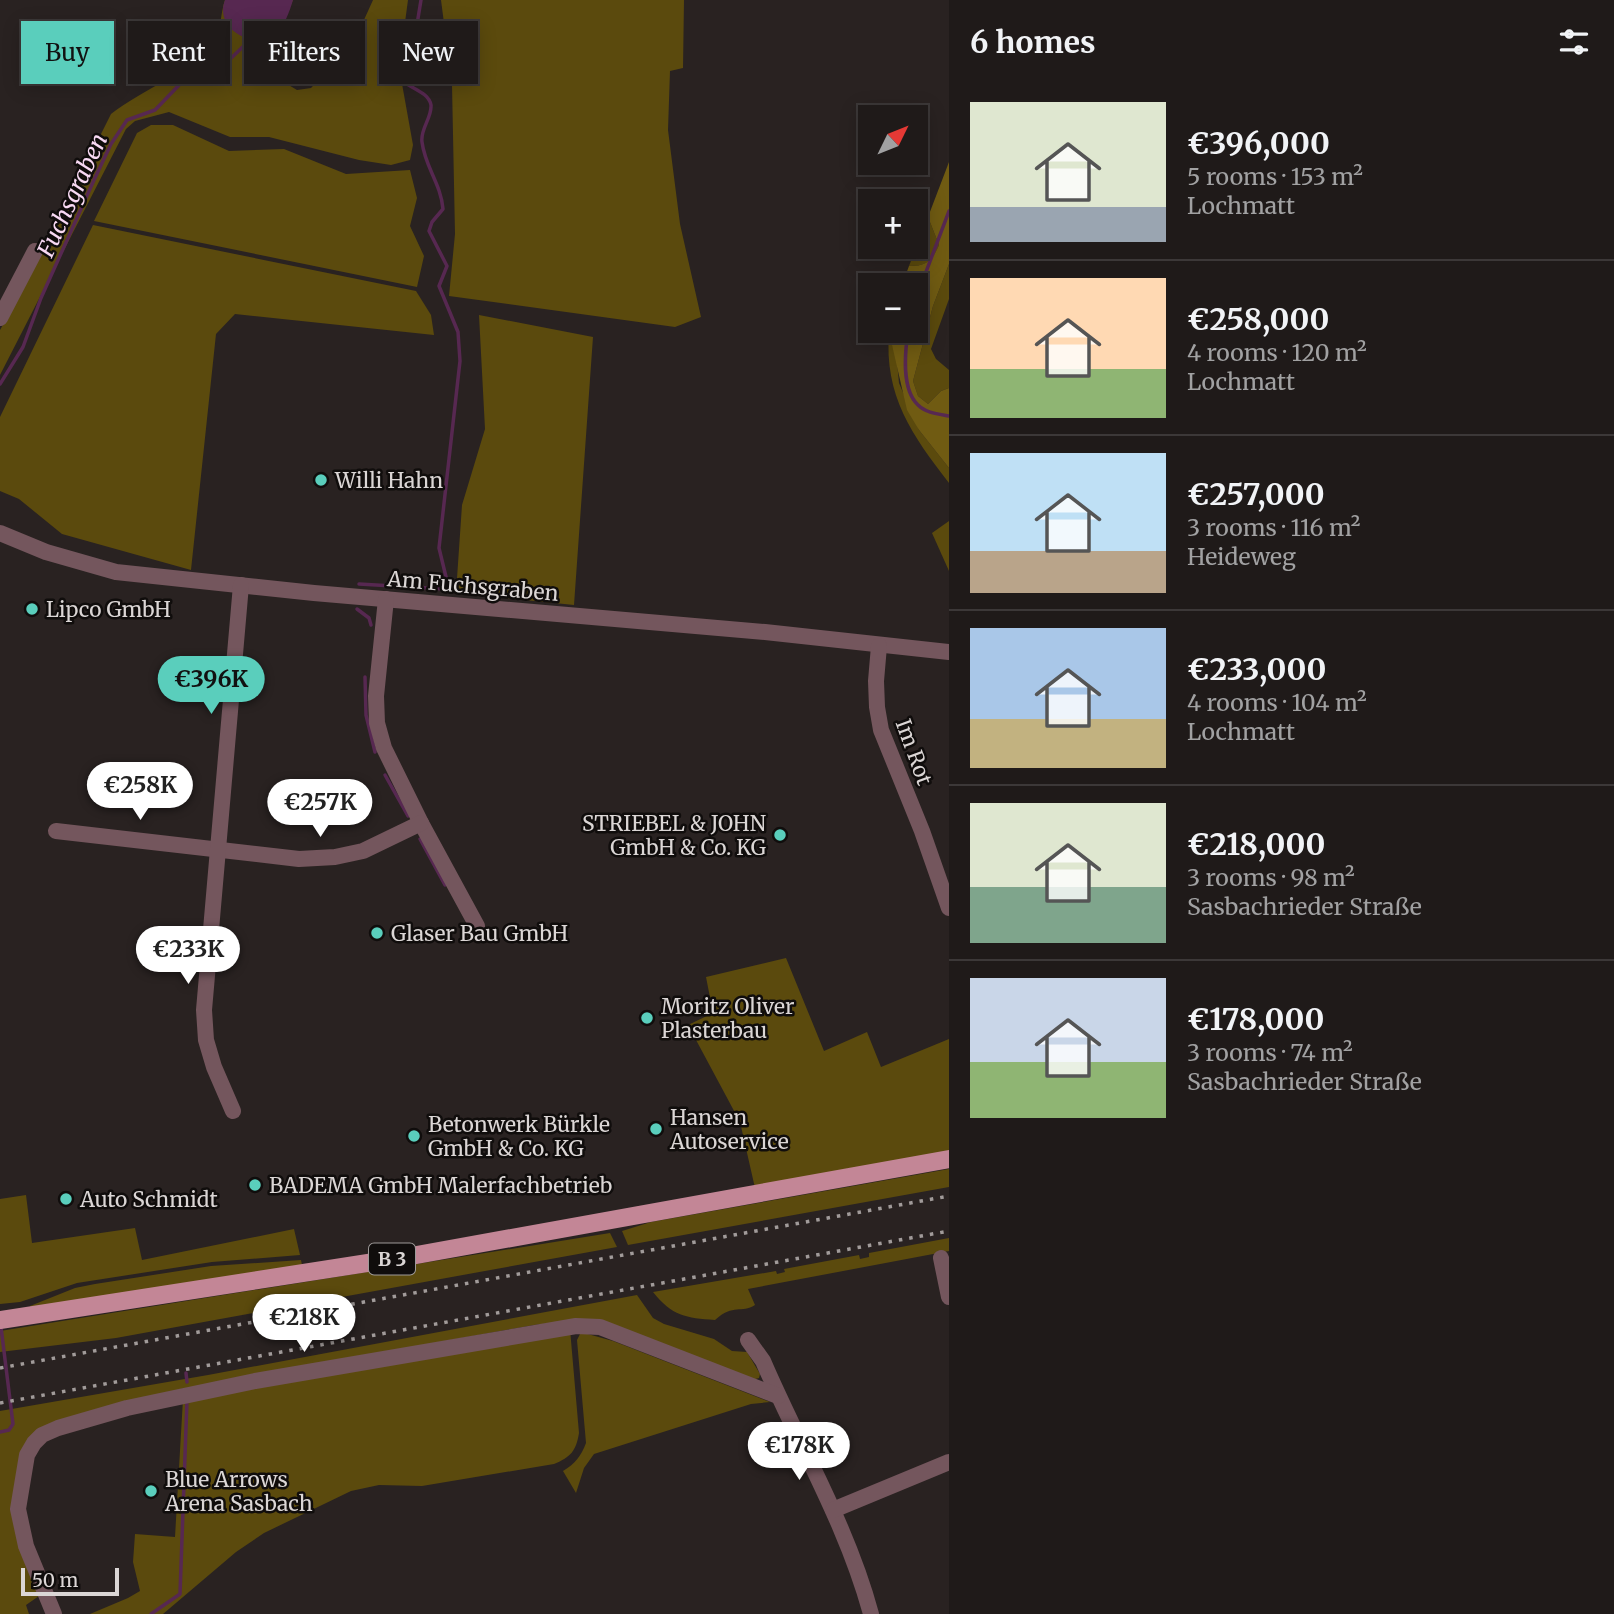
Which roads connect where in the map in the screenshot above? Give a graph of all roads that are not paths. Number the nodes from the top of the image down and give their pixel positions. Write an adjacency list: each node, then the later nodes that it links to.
1 (35, 251): 2 (street)
2 (0, 318)
3 (0, 533): 4 (street, Am Fuchsgraben)
4 (241, 584): 5 (street, Am Fuchsgraben); 10 (street)
5 (386, 599): 6 (street, Am Fuchsgraben); 8 (street)
6 (879, 646): 7 (street, Am Fuchsgraben); 11 (street, Im Rot)
7 (949, 652)
8 (421, 823): 10 (street); 12 (street)
9 (57, 831): 10 (street)
10 (219, 850): 13 (street)
11 (949, 908)
12 (477, 926)
13 (233, 1111)
14 (949, 1159): 17 (main road, B 3)
15 (941, 1258): 16 (street)
16 (949, 1297)
17 (6, 1319)
18 (748, 1340): 19 (street)
19 (778, 1396): 21 (street); 22 (street)
20 (949, 1462): 21 (street)
21 (833, 1510): 23 (street)
22 (54, 1614)
23 (871, 1614)

